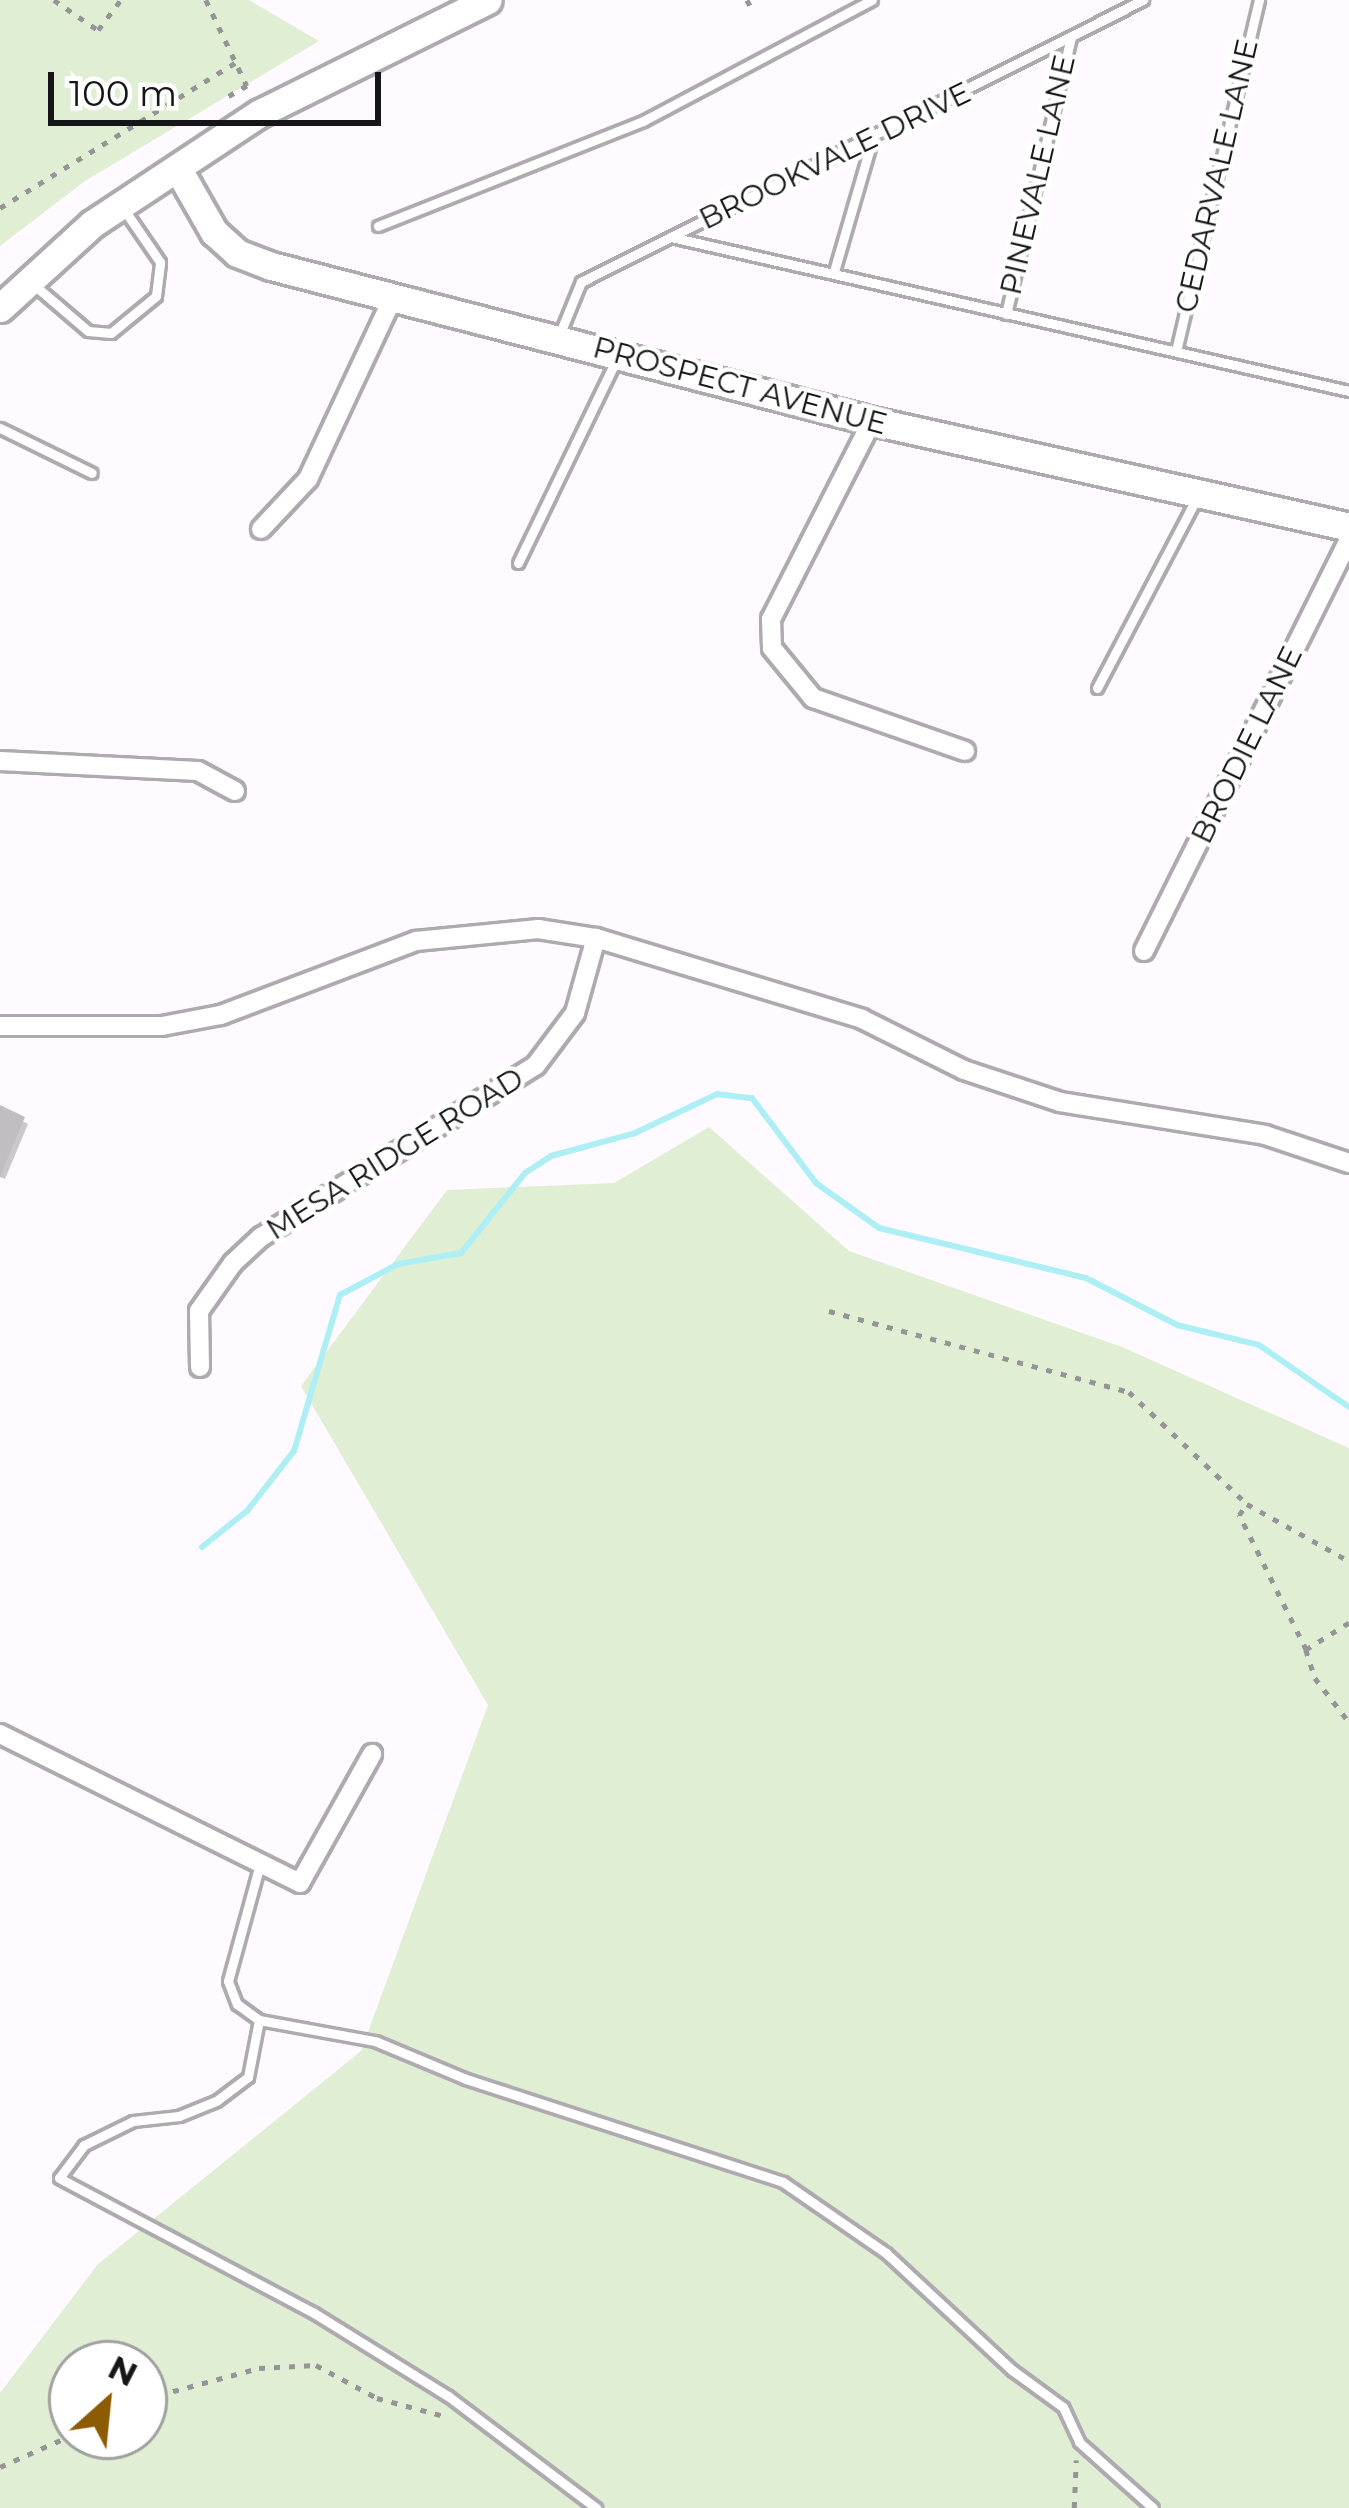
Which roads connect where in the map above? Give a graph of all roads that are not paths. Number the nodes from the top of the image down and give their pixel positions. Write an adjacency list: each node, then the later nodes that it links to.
1 (488, 0): 7 (street)
2 (872, 0): 9 (lane)
3 (1143, 0): 5 (lane, BROOKVALE DRIVE)
4 (1259, 0): 17 (lane, CEDARVALE LANE)
5 (1071, 36): 6 (lane, BROOKVALE DRIVE); 15 (lane, PINEVALE LANE)
6 (872, 141): 10 (lane, BROOKVALE DRIVE); 11 (lane)
7 (178, 169): 8 (street); 13 (street, PROSPECT AVENUE)
8 (121, 205): 12 (street); 12 (lane)
9 (378, 226)
10 (671, 237): 11 (lane); 16 (lane, BROOKVALE DRIVE)
11 (835, 268): 15 (lane)
12 (29, 281): 14 (street)
13 (392, 300): 16 (street, PROSPECT AVENUE); 25 (street)
14 (0, 308)
15 (1006, 314): 17 (lane)
16 (558, 338): 18 (street, PROSPECT AVENUE)
17 (1176, 351): 19 (lane)
18 (619, 355): 20 (street, PROSPECT AVENUE); 27 (lane)
19 (1349, 391)
20 (872, 422): 23 (street, PROSPECT AVENUE); 29 (street)
21 (0, 428): 22 (lane)
22 (92, 473)
23 (1199, 494): 24 (street, PROSPECT AVENUE); 28 (lane)
24 (1349, 527)
25 (261, 529)
26 (1349, 539): 33 (street, BRODIE LANE)
27 (518, 563)
28 (1097, 688)
29 (964, 751)
30 (0, 761): 31 (street)
31 (235, 791)
32 (596, 938): 34 (street); 35 (street); 36 (street, MESA RIDGE ROAD)
33 (1144, 951)
34 (0, 1026)
35 (1349, 1163)
36 (200, 1367)
37 (0, 1734): 39 (street)
38 (372, 1754): 39 (street)
39 (260, 1864): 40 (lane)
40 (259, 2020): 41 (lane); 42 (lane)
41 (596, 2508)
42 (1153, 2508)

